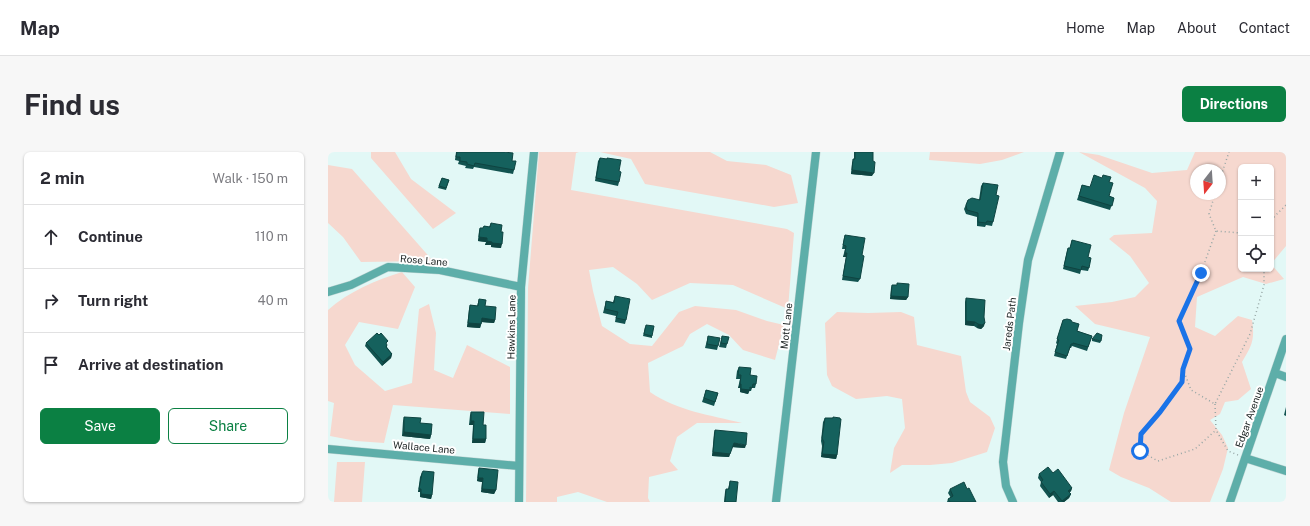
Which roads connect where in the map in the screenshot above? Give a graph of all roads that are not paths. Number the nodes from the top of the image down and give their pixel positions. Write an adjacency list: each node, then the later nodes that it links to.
1 (534, 152): 4 (street, Hawkins Lane)
2 (816, 152): 14 (street, Mott Lane)
3 (1060, 152): 15 (street, Jareds Path)
4 (522, 288): 5 (street, Rose Lane); 11 (street, Hawkins Lane)
5 (328, 292)
6 (1286, 339): 7 (street, Edgar Avenue)
7 (1275, 373): 8 (street); 10 (street, Edgar Avenue)
8 (1286, 377)
9 (328, 449): 11 (street, Wallace Lane)
10 (1245, 458): 12 (street); 16 (street, Edgar Avenue)
11 (519, 466): 13 (street, Hawkins Lane)
12 (1286, 471)
13 (519, 502)
14 (776, 502)
15 (1013, 502)
16 (1230, 502)

